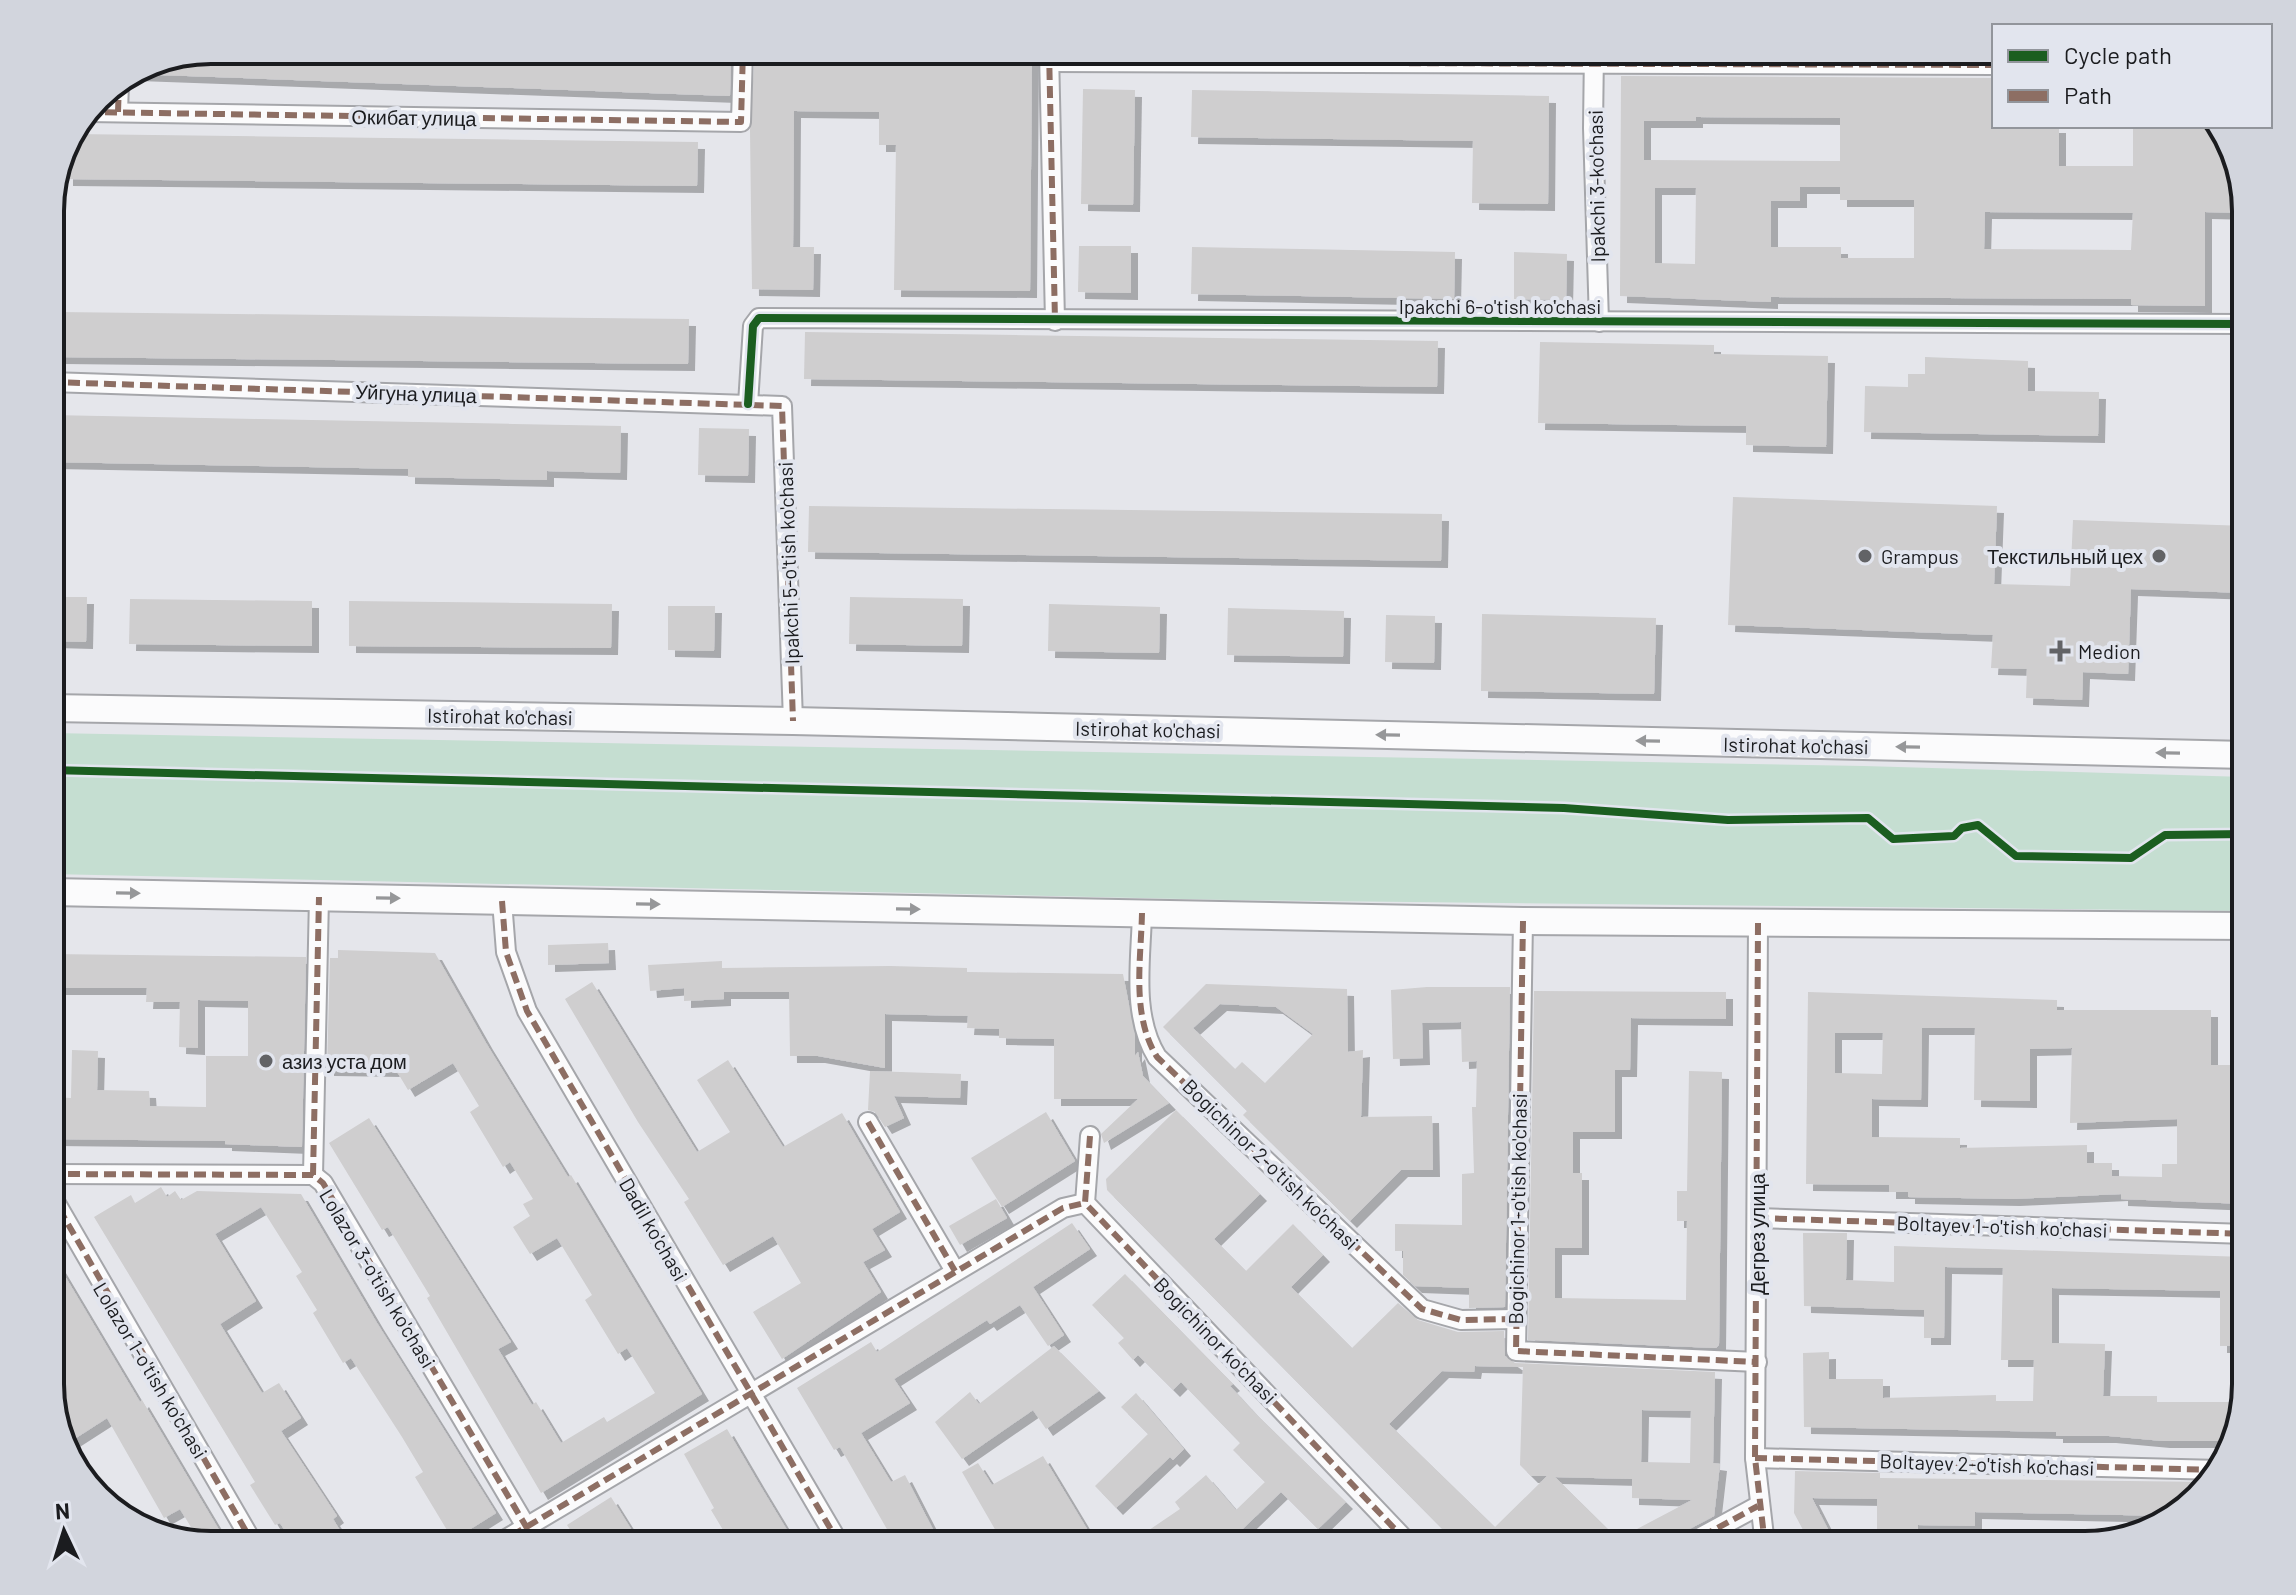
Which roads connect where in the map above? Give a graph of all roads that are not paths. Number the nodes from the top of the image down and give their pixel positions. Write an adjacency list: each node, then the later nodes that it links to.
1 (743, 64): 8 (street, Окибат улица)
2 (1049, 64): 9 (street)
3 (1594, 64): 10 (street, Ipakchi 3-ko'chasi)
4 (1944, 64): 5 (street)
5 (1992, 65)
6 (119, 96): 8 (street)
7 (102, 112): 8 (street, Окибат улица)
8 (118, 112)
9 (1055, 321): 10 (street, Ipakchi 6-o'tish ko'chasi); 13 (street, Ipakchi 6-o'tish ko'chasi)
10 (1599, 322): 11 (street, Ipakchi 6-o'tish ko'chasi)
11 (2232, 324)
12 (64, 382): 13 (street, Уйгуна улица)
13 (748, 404): 14 (street, Уйгуна улица)
14 (782, 406): 16 (street, Ipakchi 5-o'tish ko'chasi)
15 (64, 708): 16 (main road, Istirohat ko'chasi)
16 (793, 721): 17 (main road, Istirohat ko'chasi, one-way to 16)
17 (2232, 755)
18 (64, 892): 19 (main road, one-way to 19)
19 (319, 897): 20 (main road, one-way to 20); 28 (street)
20 (502, 901): 21 (main road, one-way to 21); 36 (street, Dadil ko'chasi)
21 (1142, 913): 22 (main road); 34 (street, Bogichinor 2-o'tish ko'chasi)
22 (1523, 921): 23 (main road); 34 (street, Bogichinor 1-o'tish ko'chasi)
23 (1758, 923): 24 (main road); 31 (street, Дегрез улица)
24 (2232, 926)
25 (868, 1122): 33 (street)
26 (1090, 1136): 29 (street)
27 (64, 1174): 28 (street, Lolazor 3-o'tish ko'chasi)
28 (313, 1175): 40 (street, Lolazor 3-o'tish ko'chasi)
29 (1085, 1203): 33 (street); 45 (street, Bogichinor ko'chasi)
30 (64, 1217): 41 (street, Lolazor 1-o'tish ko'chasi)
31 (1757, 1218): 32 (street, Boltayev 1-o'tish ko'chasi); 35 (street, Дегрез улица)
32 (2232, 1234)
33 (955, 1271): 36 (street)
34 (1515, 1319): 35 (street, Bogichinor 1-o'tish ko'chasi)
35 (1757, 1362): 37 (street, Дегрез улица)
36 (748, 1392): 40 (street); 44 (street, Dadil ko'chasi)
37 (1755, 1458): 38 (street, Boltayev 2-o'tish ko'chasi); 39 (street, Дегрез улица)
38 (2204, 1470)
39 (1758, 1506): 46 (street); 47 (street, Дегрез улица)
40 (526, 1526): 42 (street); 43 (street, Lolazor 3-o'tish ko'chasi)
41 (246, 1531)
42 (518, 1531)
43 (529, 1531)
44 (832, 1531)
45 (1383, 1531)
46 (1712, 1531)
47 (1762, 1531)

